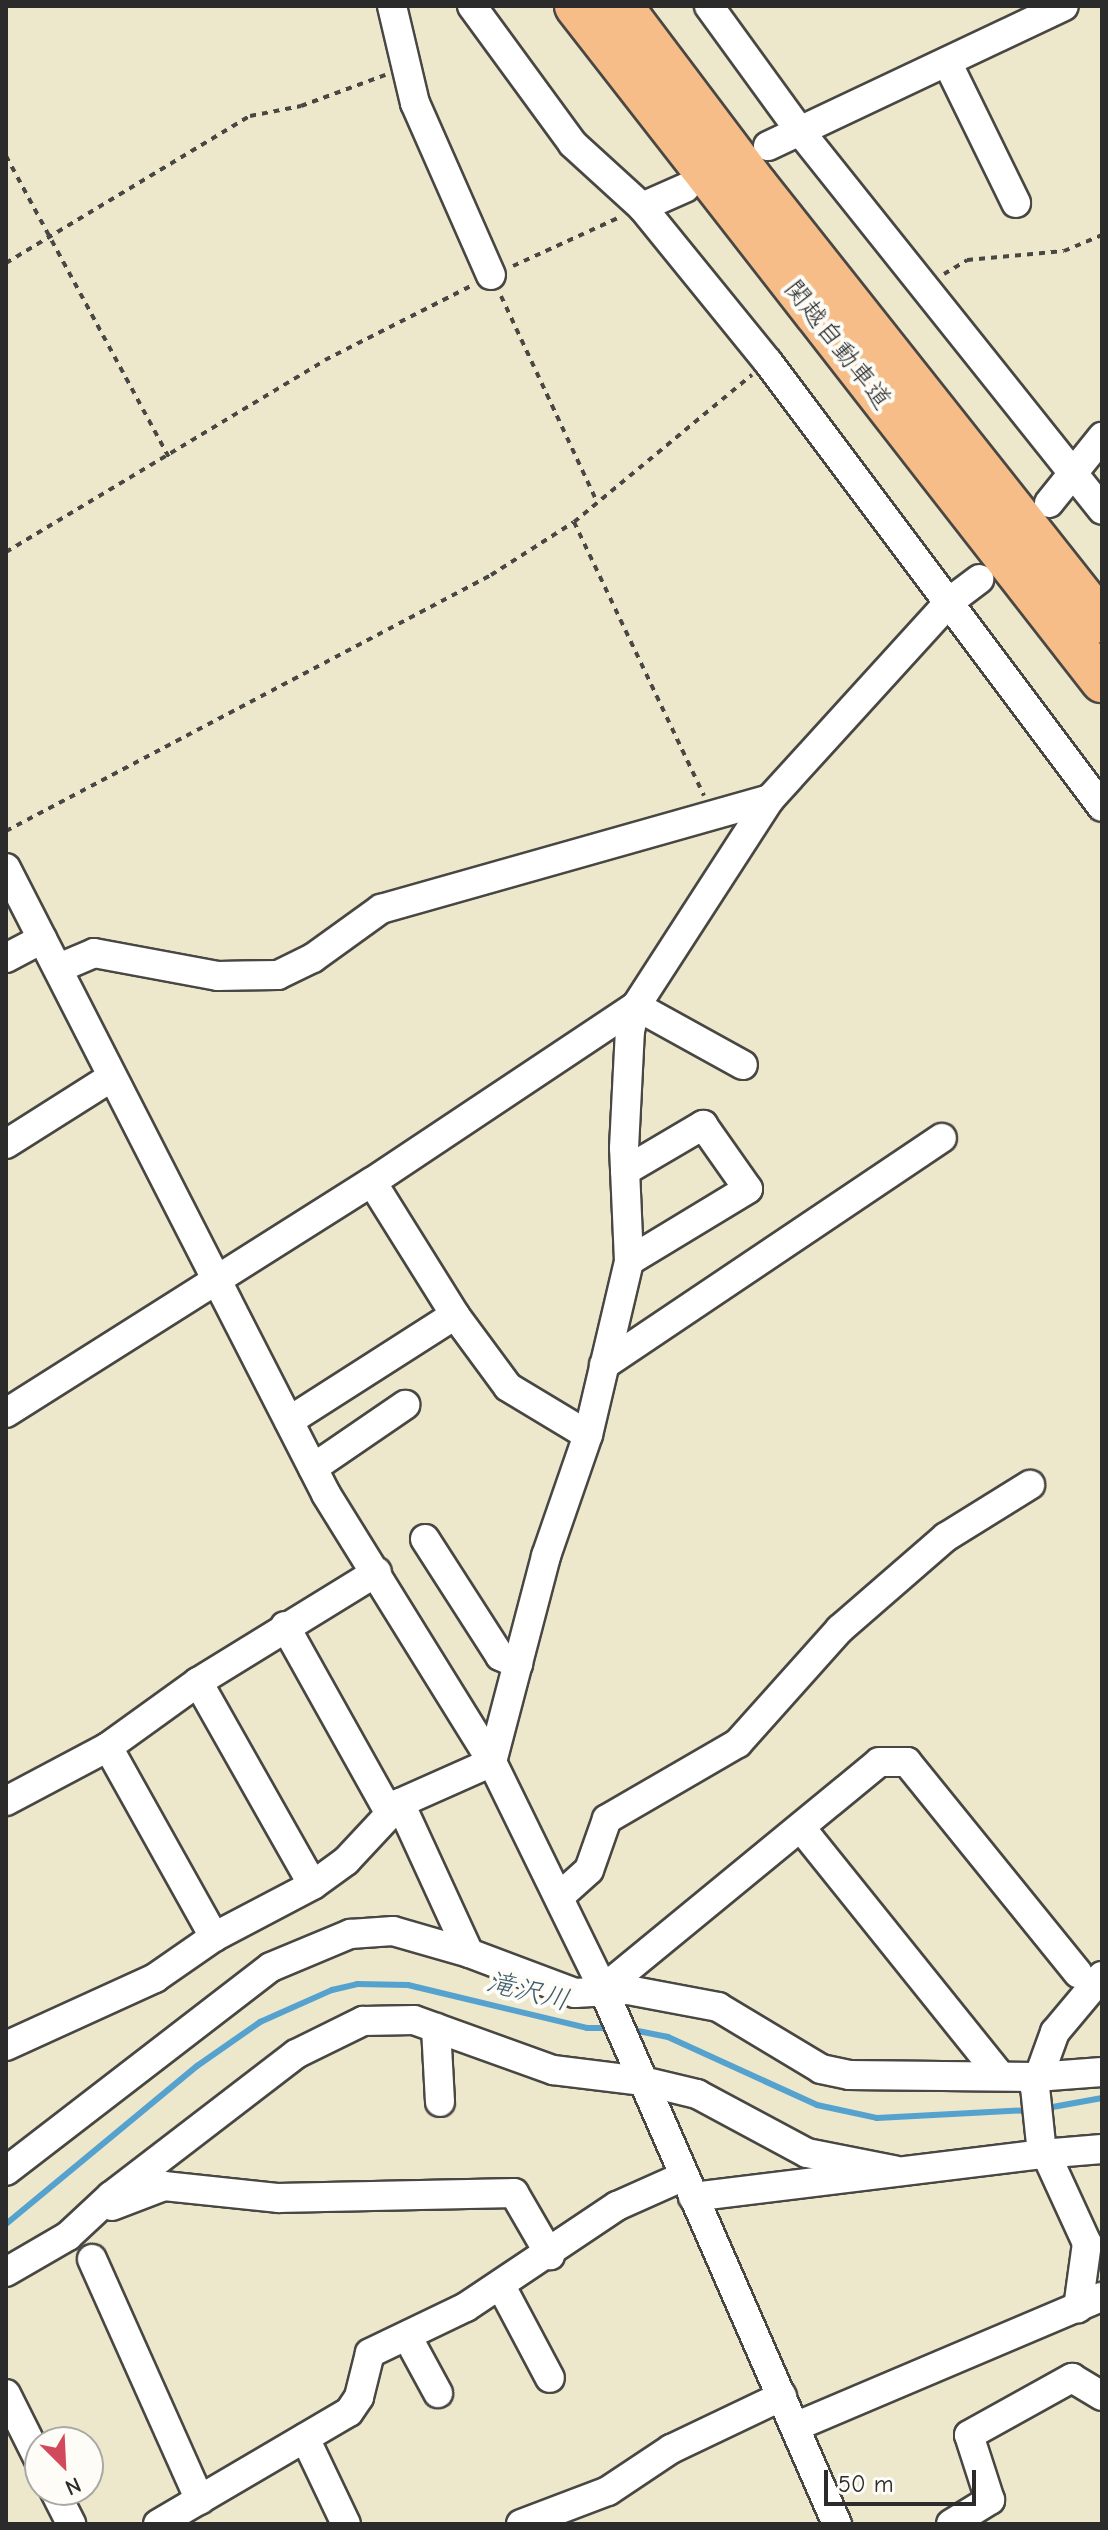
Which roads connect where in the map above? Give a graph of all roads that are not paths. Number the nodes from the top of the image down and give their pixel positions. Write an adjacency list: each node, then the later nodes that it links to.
1 (392, 6): 13 (street)
2 (472, 6): 12 (street)
3 (576, 6): 21 (highway, 関越自動車道)
4 (621, 6): 20 (highway, 関越自動車道)
5 (709, 6): 8 (street)
6 (1051, 9): 7 (street)
7 (947, 62): 8 (street); 11 (street)
8 (799, 130): 9 (street); 15 (street)
9 (768, 146)
10 (685, 188): 12 (street)
11 (1016, 203)
12 (642, 207): 19 (street)
13 (491, 275)
14 (1102, 437): 15 (street)
15 (1072, 475): 16 (street); 17 (street)
16 (1049, 503)
17 (1102, 510)
18 (979, 579): 19 (street)
19 (949, 602): 22 (street); 23 (street)
20 (1102, 622)
21 (1102, 681)
22 (770, 799): 27 (street); 28 (street)
23 (1102, 807)
24 (6, 868): 25 (street)
25 (42, 939): 26 (street); 27 (street)
26 (6, 958)
27 (59, 968): 30 (street)
28 (636, 1006): 29 (street); 33 (street); 34 (street)
29 (743, 1065)
30 (112, 1077): 32 (street); 36 (street)
31 (942, 1138): 38 (street)
32 (6, 1144)
33 (625, 1171): 35 (street); 35 (street)
34 (372, 1182): 36 (street); 37 (street)
35 (629, 1261): 38 (street)
36 (215, 1279): 40 (street); 41 (street)
37 (455, 1315): 41 (street); 42 (street)
38 (604, 1365): 42 (street)
39 (405, 1405): 43 (street)
40 (6, 1413)
41 (289, 1421): 43 (street)
42 (588, 1435): 48 (street)
43 (313, 1468): 46 (street)
44 (1030, 1485): 56 (street)
45 (425, 1539): 48 (street)
46 (377, 1572): 47 (street); 51 (street)
47 (285, 1626): 49 (street); 53 (street)
48 (518, 1664): 51 (street)
49 (198, 1682): 50 (street); 55 (street)
50 (108, 1747): 52 (street); 57 (street)
51 (492, 1762): 53 (street); 56 (street)
52 (6, 1801)
53 (395, 1809): 55 (street); 58 (street)
54 (801, 1828): 59 (street); 60 (street); 64 (street)
55 (313, 1885): 57 (street)
56 (559, 1897): 60 (street)
57 (214, 1937): 62 (street)
58 (469, 1953): 60 (street); 71 (street)
59 (1090, 1974): 66 (street)
60 (603, 1989): 64 (street); 65 (street)
61 (436, 2028): 65 (street); 67 (street); 73 (street)
62 (6, 2046)
63 (1102, 2072): 66 (street)
64 (998, 2073): 66 (street)
65 (643, 2081): 70 (street); 72 (street)
66 (1035, 2082): 68 (street)
67 (440, 2102)
68 (1041, 2146): 69 (street); 70 (street); 78 (street)
69 (1102, 2149)
70 (894, 2170): 72 (street)
71 (6, 2171)
72 (689, 2186): 74 (street); 83 (street)
73 (90, 2215): 74 (street); 76 (street)
74 (550, 2255): 77 (street)
75 (92, 2259): 88 (street)
76 (6, 2272)
77 (501, 2286): 79 (street); 80 (street)
78 (1090, 2302): 85 (street)
79 (407, 2336): 81 (street); 87 (street)
80 (550, 2378)
81 (438, 2393)
82 (6, 2394): 86 (street)
83 (782, 2396): 85 (street); 90 (street)
84 (1102, 2396): 96 (street)
85 (795, 2427): 95 (street)
86 (24, 2430)
87 (305, 2438): 88 (street); 93 (street)
88 (200, 2500): 92 (street)
89 (62, 2506): 91 (street)
90 (560, 2519): 94 (street)
91 (71, 2524)
92 (158, 2524)
93 (346, 2524)
94 (521, 2524)
95 (837, 2524)
96 (951, 2524)

